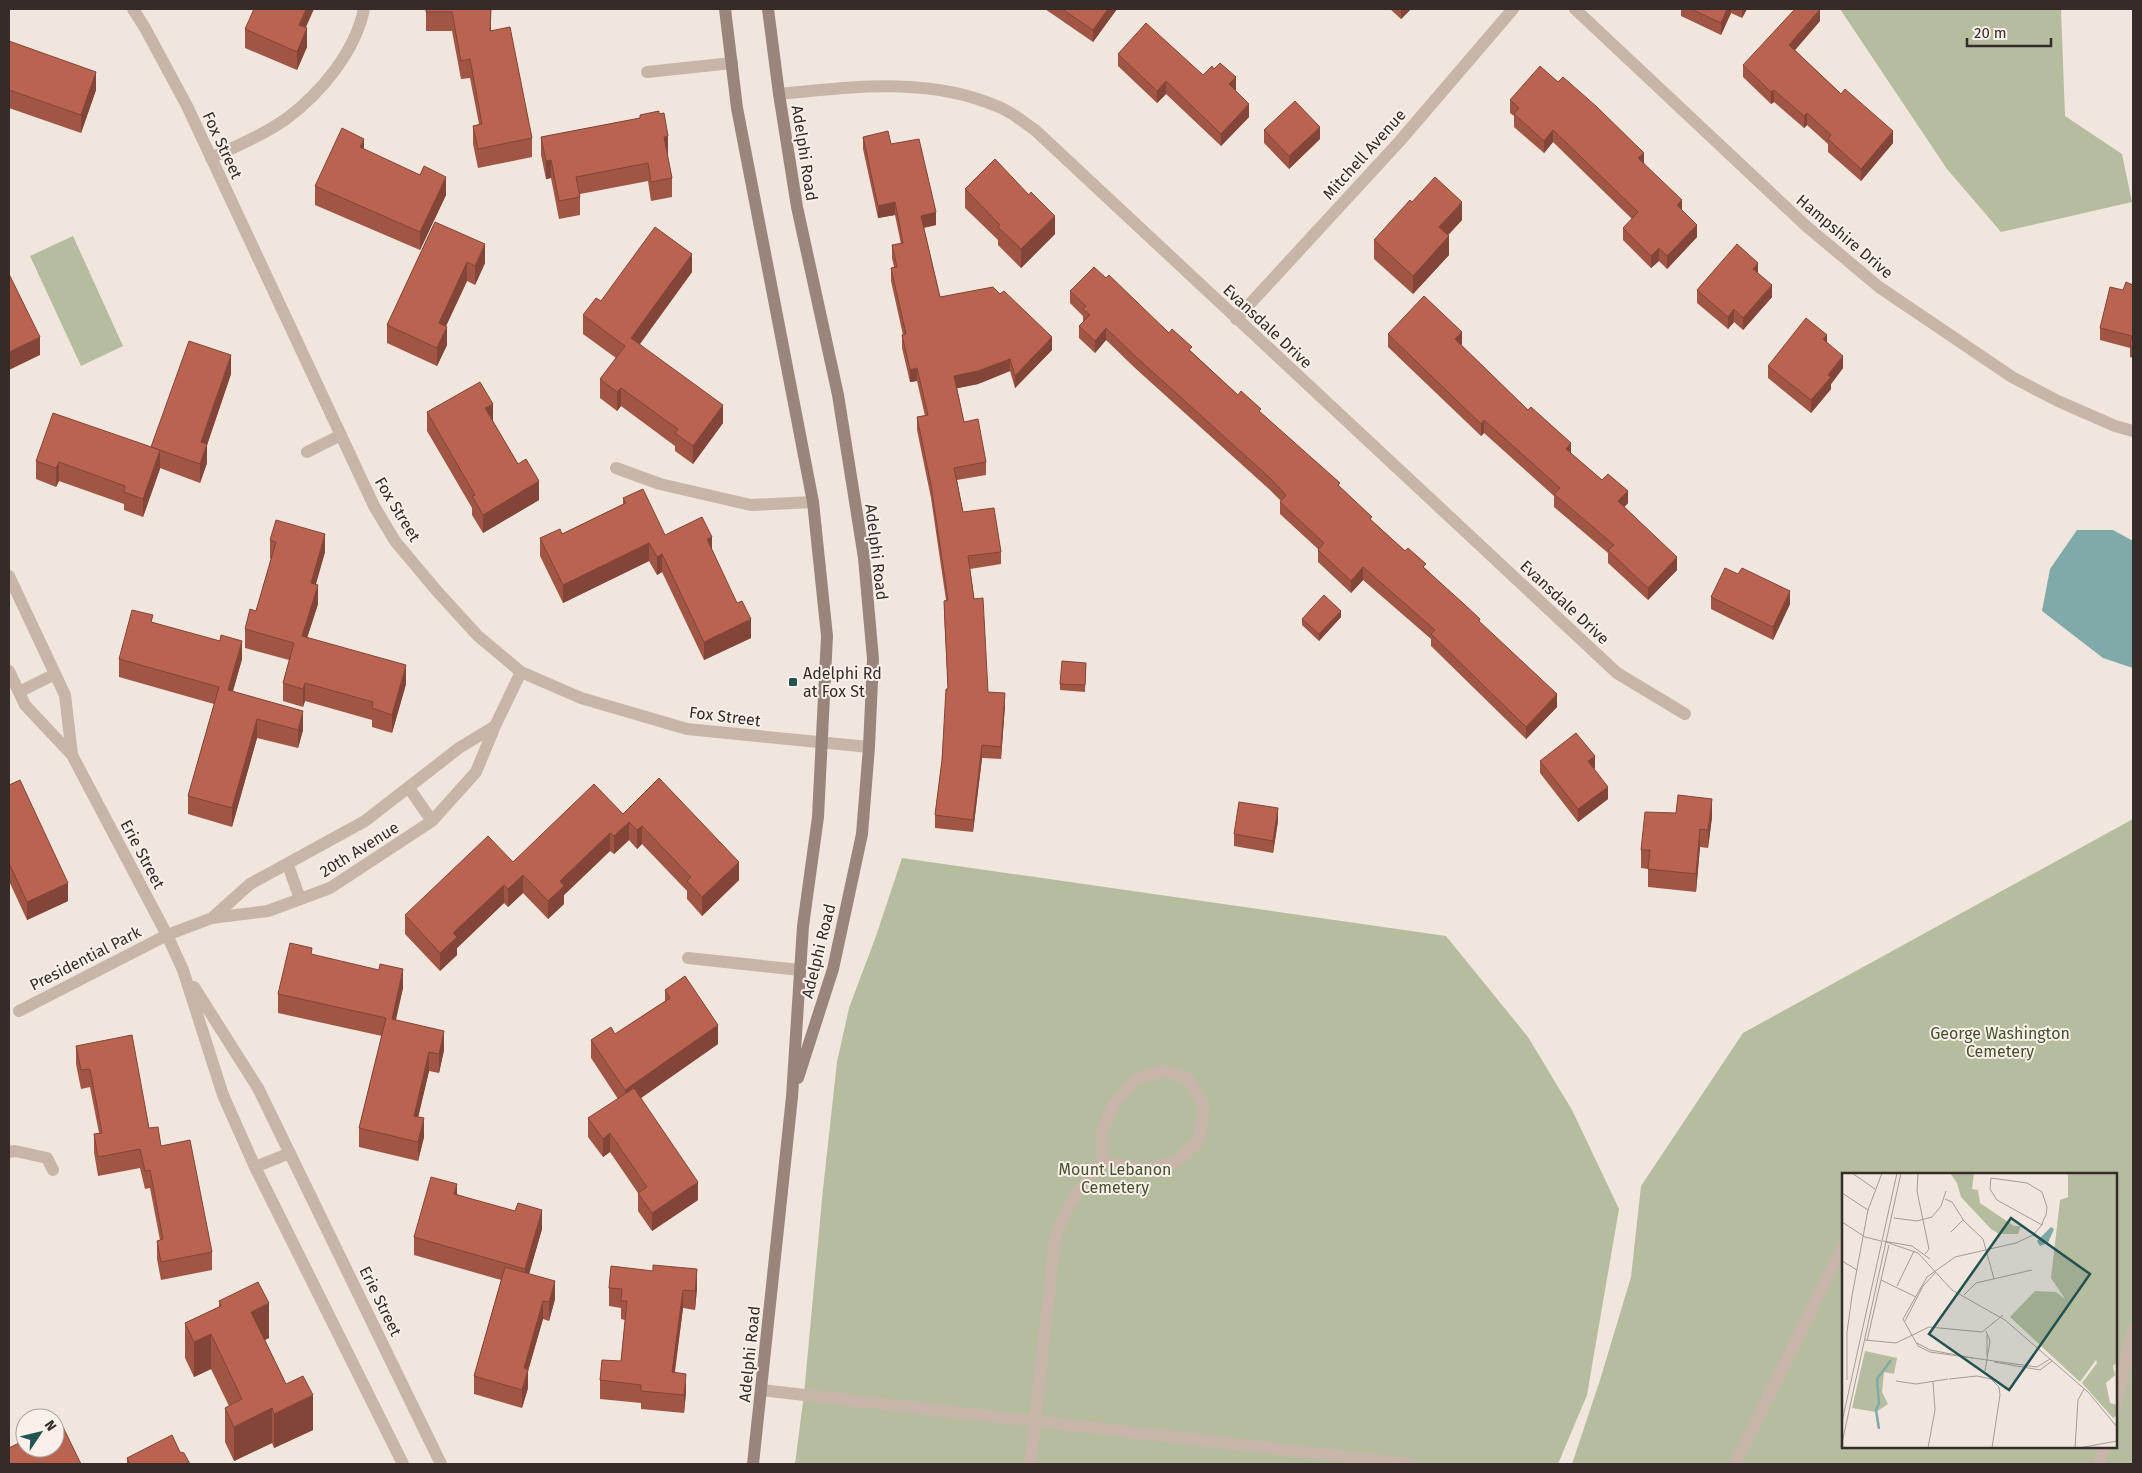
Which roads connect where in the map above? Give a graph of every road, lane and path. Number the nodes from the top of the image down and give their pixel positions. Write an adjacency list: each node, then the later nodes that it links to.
1 (133, 9): 10 (street, Fox Street)
2 (364, 9): 10 (street)
3 (725, 9): 7 (main road, Adelphi Road)
4 (768, 9): 9 (main road, Adelphi Road)
5 (1514, 9): 11 (street, Mitchell Avenue)
6 (1575, 9): 12 (street, Hampshire Drive)
7 (732, 63): 8 (street); 16 (main road, Adelphi Road)
8 (647, 72)
9 (779, 94): 11 (street, Evansdale Drive); 25 (main road, Adelphi Road)
10 (212, 158): 13 (street, Fox Street)
11 (1236, 318): 22 (street, Evansdale Drive)
12 (2133, 431)
13 (341, 435): 14 (street); 19 (street, Fox Street)
14 (307, 452)
15 (616, 468): 16 (street)
16 (813, 502): 24 (main road, Adelphi Road)
17 (9, 576): 20 (street, Erie Street)
18 (9, 671): 21 (street, Erie Street)
19 (521, 672): 23 (street, 20th Avenue); 24 (street, Fox Street)
20 (55, 674): 21 (street); 26 (street, Erie Street)
21 (19, 692): 26 (street, Erie Street)
22 (1685, 714)
23 (494, 726): 27 (street, 20th Avenue); 28 (street, 20th Avenue)
24 (822, 743): 25 (street, Fox Street); 35 (main road, Adelphi Road)
25 (869, 747): 37 (main road, Adelphi Road)
26 (72, 755): 32 (street, Erie Street)
27 (410, 788): 28 (street); 29 (street, 20th Avenue)
28 (432, 821): 30 (street, 20th Avenue)
29 (288, 865): 30 (street); 31 (street, 20th Avenue)
30 (300, 899): 31 (street, 20th Avenue)
31 (212, 918): 32 (street, 20th Avenue)
32 (167, 935): 34 (street, Erie Street); 36 (street, Presidential Park)
33 (688, 958): 35 (street)
34 (183, 970): 39 (street, Erie Street); 41 (street, Erie Street)
35 (800, 970): 37 (main road, Adelphi Road)
36 (18, 1010)
37 (792, 1097): 45 (main road, Adelphi Road)
38 (9, 1152): 42 (street)
39 (290, 1153): 41 (street); 50 (street, Erie Street)
40 (1103, 1162): 40 (street); 47 (street)
41 (255, 1167): 49 (street, Erie Street)
42 (53, 1170)
43 (1842, 1248): 54 (street)
44 (2133, 1330): 46 (street)
45 (761, 1390): 47 (street); 51 (main road, Adelphi Road)
46 (2117, 1401)
47 (1034, 1420): 52 (street); 53 (street)
48 (2104, 1448): 55 (street)
49 (403, 1464)
50 (441, 1464)
51 (753, 1464)
52 (1030, 1464)
53 (1410, 1464)
54 (1735, 1464)
55 (2099, 1464)

